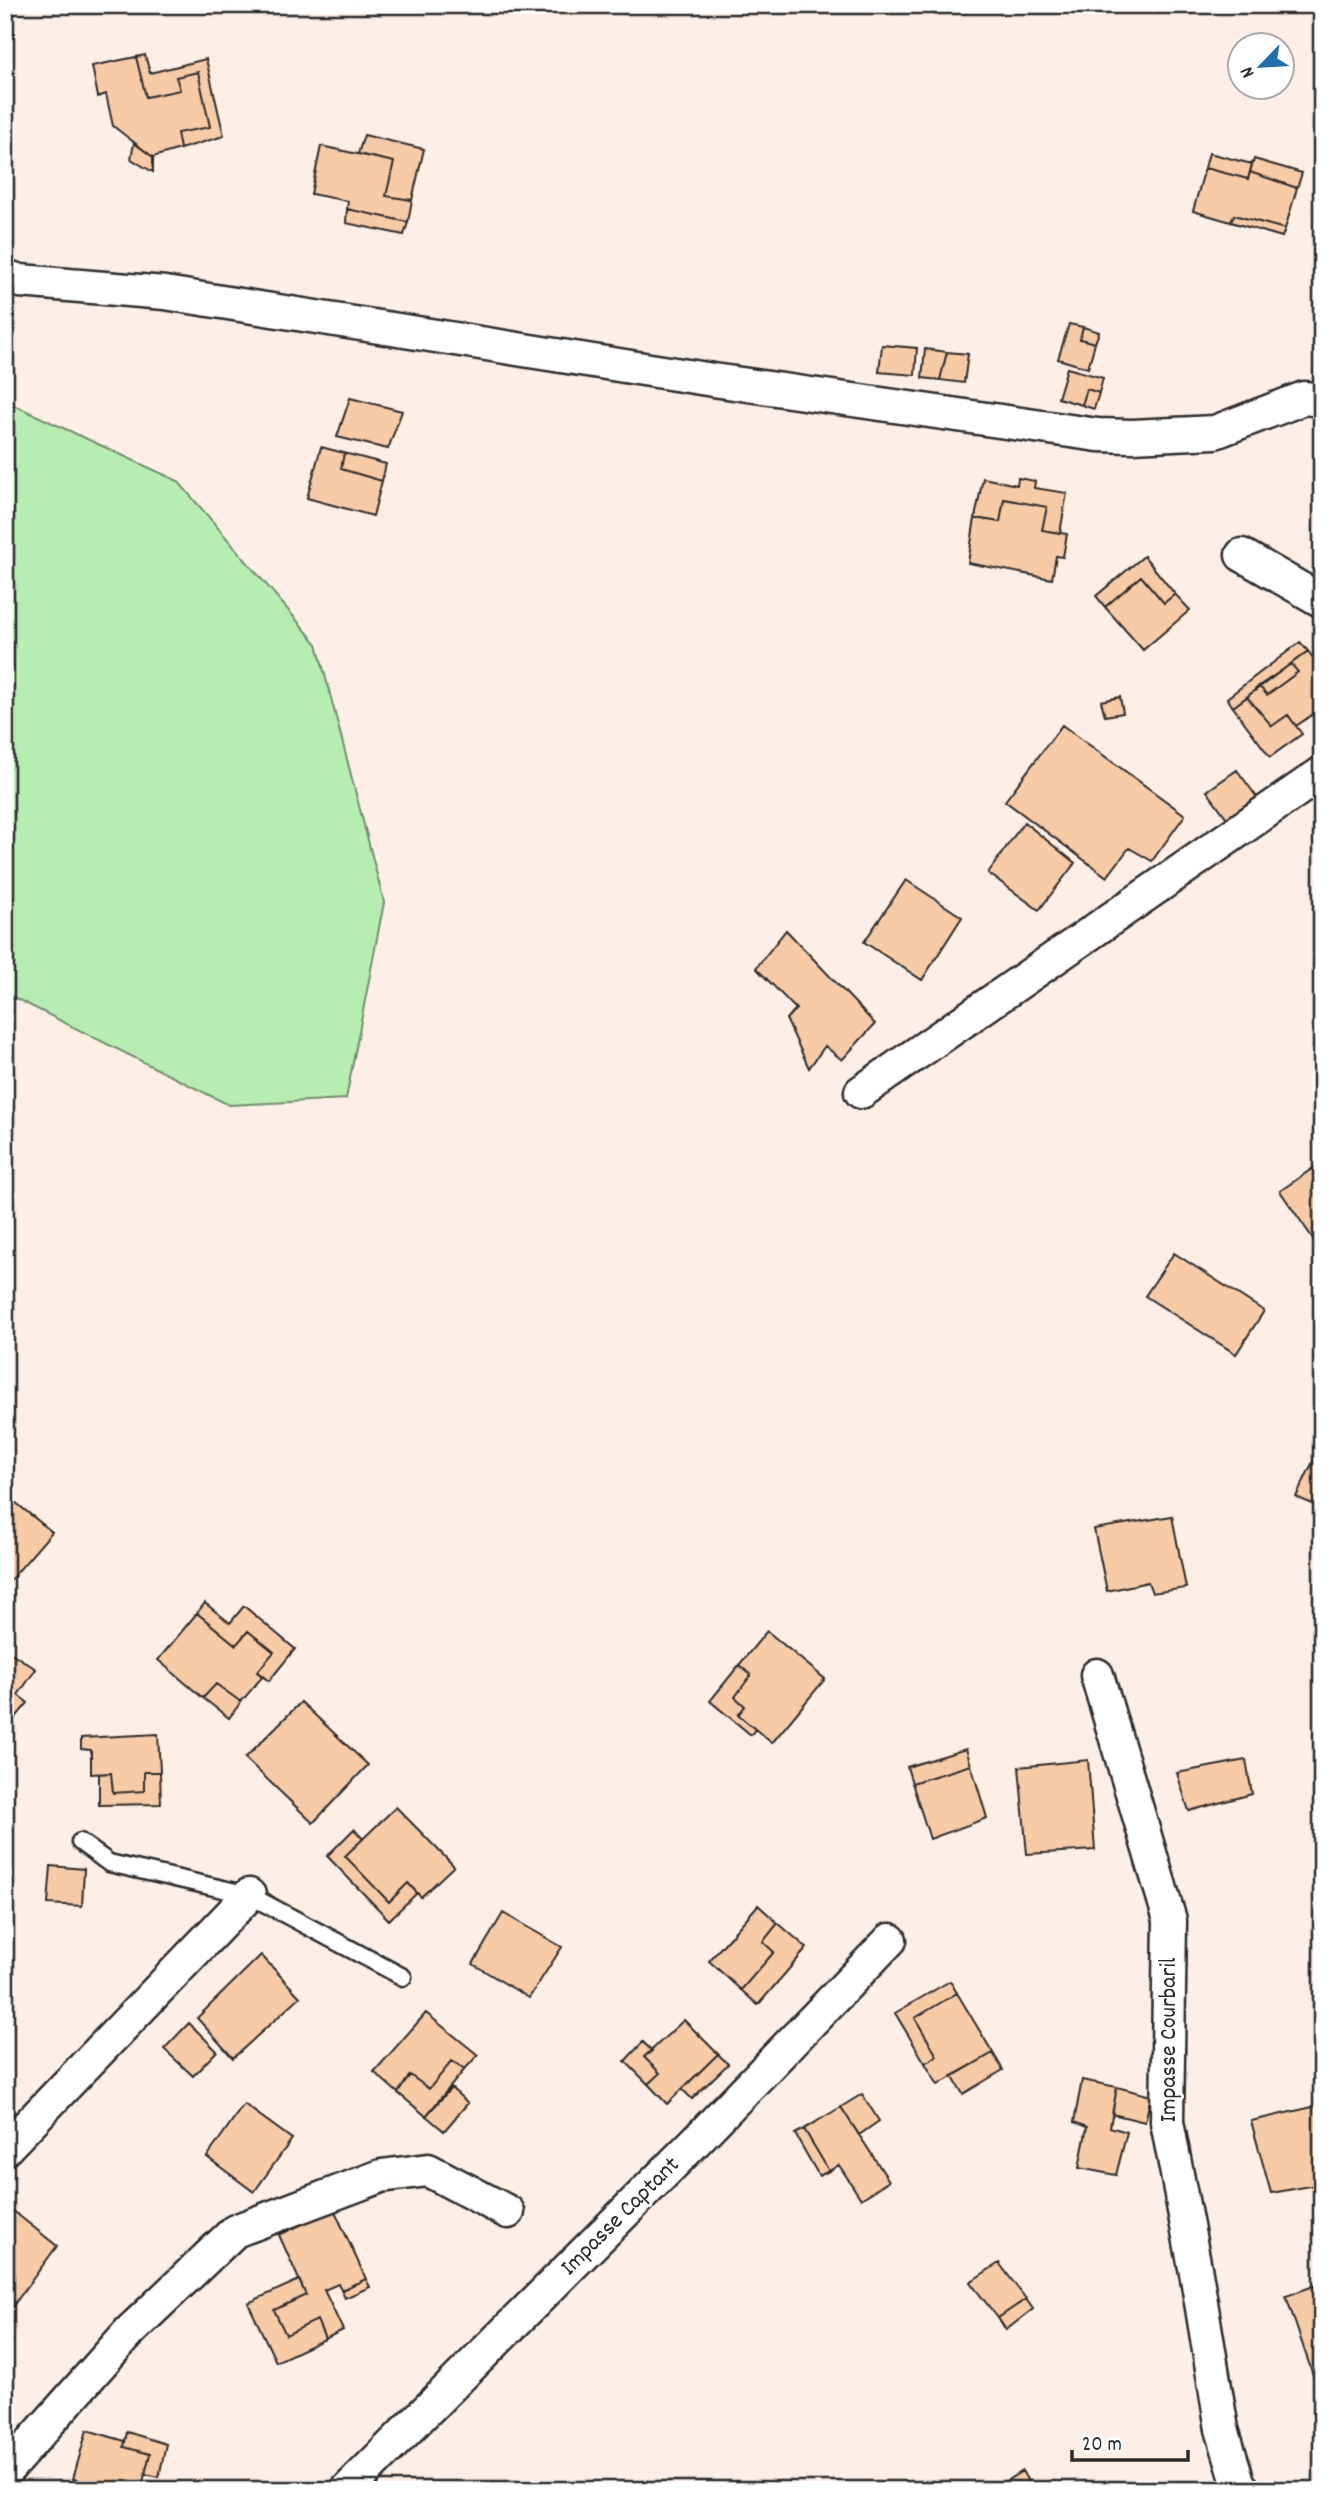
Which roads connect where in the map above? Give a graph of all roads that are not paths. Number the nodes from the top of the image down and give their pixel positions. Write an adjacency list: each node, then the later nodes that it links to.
1 (5, 276): 2 (street)
2 (1322, 400)
3 (1242, 555): 4 (street)
4 (1322, 601)
5 (1322, 772): 6 (street)
6 (861, 1092)
7 (1097, 1675): 16 (street, Impasse Courbaril)
8 (80, 1842): 9 (lane)
9 (249, 1895): 11 (lane); 12 (street)
10 (890, 1940): 15 (street, Impasse Captant)
11 (403, 1977)
12 (5, 2149)
13 (508, 2212): 14 (street)
14 (5, 2472)
15 (347, 2490)
16 (1244, 2490)

